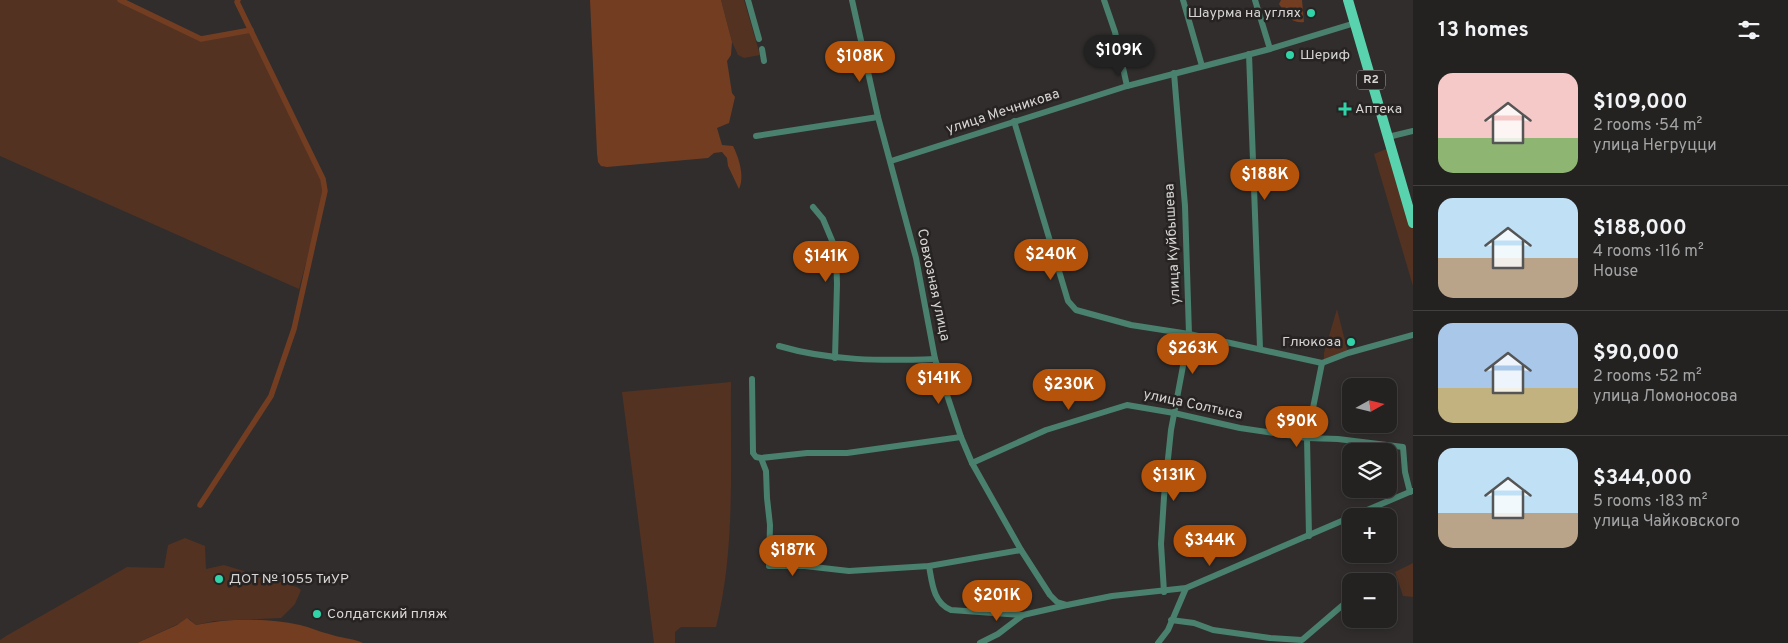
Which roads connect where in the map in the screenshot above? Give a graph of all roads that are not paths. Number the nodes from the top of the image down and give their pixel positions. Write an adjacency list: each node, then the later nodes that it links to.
1 (748, 0): 8 (street)
2 (852, 0): 16 (street, Совхозная улица)
3 (1104, 0): 15 (street)
4 (1183, 0): 13 (street)
5 (1255, 0): 10 (street)
6 (1348, 0): 7 (main road, R2)
7 (1355, 23): 10 (street, улица Мечникова); 20 (main road, R2)
8 (759, 39)
9 (762, 49): 12 (street)
10 (1270, 49): 11 (street, улица Мечникова)
11 (1249, 54): 13 (street, улица Мечникова); 27 (street)
12 (764, 61)
13 (1202, 66): 14 (street, улица Мечникова)
14 (1174, 74): 15 (street, улица Мечникова); 24 (street, улица Куйбышева)
15 (1127, 86): 17 (street, улица Мечникова)
16 (878, 117): 19 (street); 21 (street, Совхозная улица)
17 (1014, 121): 21 (street, улица Мечникова); 24 (street)
18 (1413, 130): 20 (street)
19 (756, 136)
20 (1388, 137): 23 (main road, R2)
21 (891, 161): 29 (street, Совхозная улица)
22 (813, 207): 28 (street)
23 (1413, 223)
24 (1189, 334): 27 (street); 32 (street, улица Куйбышева)
25 (1413, 335): 30 (street)
26 (779, 346): 28 (street)
27 (1260, 348): 30 (street)
28 (835, 358): 29 (street)
29 (935, 359): 33 (street, Совхозная улица)
30 (1322, 363): 34 (street)
31 (752, 379): 35 (street)
32 (1174, 413): 34 (street, улица Солтыса); 36 (street, улица Солтыса); 44 (street, улица Куйбышева)
33 (961, 437): 35 (street); 36 (street, Совхозная улица)
34 (1307, 438): 37 (street, улица Солтыса); 40 (street)
35 (761, 458): 42 (street)
36 (972, 463): 41 (street, Совхозная улица)
37 (1412, 491): 38 (street)
38 (1373, 508)
39 (1342, 521): 40 (street)
40 (1309, 536): 43 (street)
41 (1022, 550): 42 (street); 45 (street, Совхозная улица)
42 (929, 566): 47 (street)
43 (1186, 588): 44 (street); 48 (street)
44 (1164, 592): 45 (street)
45 (1067, 605): 47 (street)
46 (1342, 606): 48 (street)
47 (1023, 615): 49 (street)
48 (1171, 620): 50 (street)
49 (980, 643)
50 (1158, 643)

